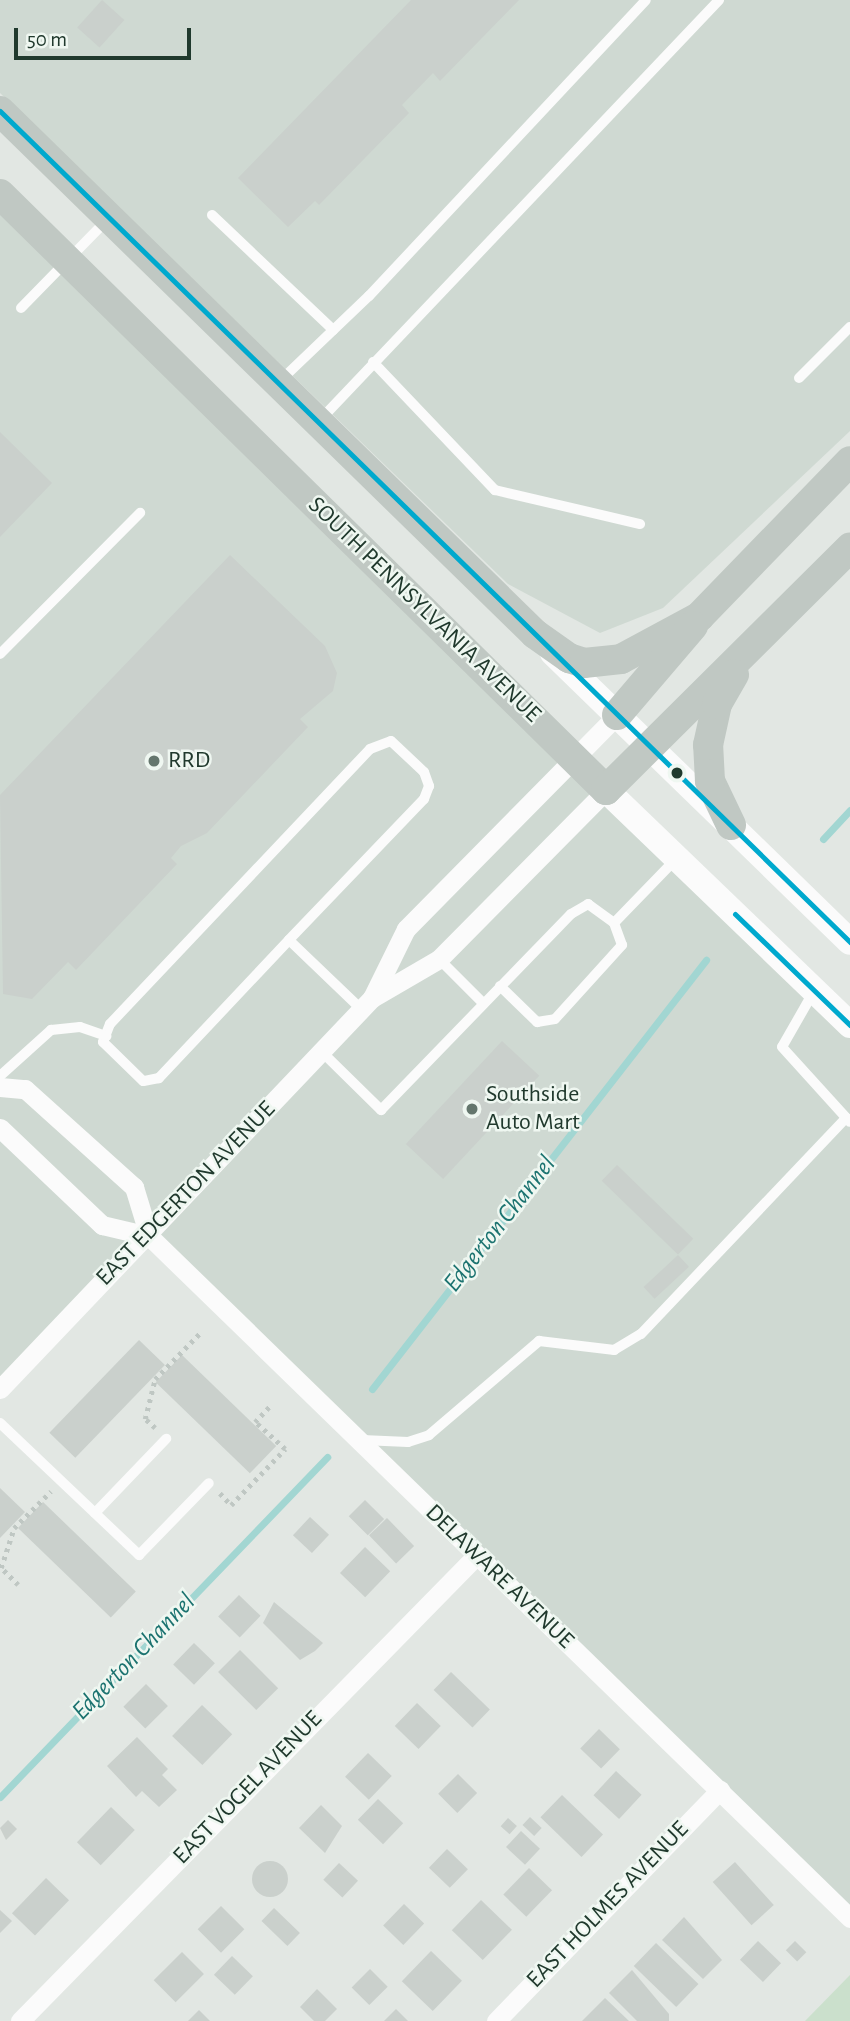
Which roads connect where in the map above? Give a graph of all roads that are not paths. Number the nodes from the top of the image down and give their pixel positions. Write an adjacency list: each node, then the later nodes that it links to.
1 (646, 0): 10 (lane)
2 (719, 0): 11 (lane)
3 (0, 111): 6 (main road)
4 (0, 194): 7 (main road, SOUTH PENNSYLVANIA AVENUE)
5 (212, 215): 10 (lane)
6 (108, 218): 7 (lane); 13 (main road)
7 (69, 261): 8 (lane); 25 (main road, SOUTH PENNSYLVANIA AVENUE)
8 (22, 308)
9 (850, 327): 12 (lane)
10 (333, 330): 13 (lane)
11 (373, 362): 14 (lane); 17 (lane)
12 (799, 378)
13 (278, 383): 14 (main road)
14 (318, 422): 20 (main road)
15 (850, 461): 19 (main road)
16 (140, 513): 22 (lane)
17 (640, 524)
18 (850, 548): 21 (main road)
19 (699, 617): 20 (main road); 23 (main road)
20 (535, 634): 23 (main road)
21 (753, 644): 24 (main road); 27 (main road)
22 (0, 654)
23 (617, 715): 24 (main road); 25 (street, EAST EDGERTON AVENUE)
24 (650, 747): 26 (main road); 27 (main road)
25 (575, 759): 26 (main road, SOUTH PENNSYLVANIA AVENUE); 36 (street, EAST EDGERTON AVENUE)
26 (606, 790): 28 (main road, SOUTH PENNSYLVANIA AVENUE); 32 (street, EAST EDGERTON AVENUE)
27 (731, 825): 31 (main road)
28 (677, 858): 29 (lane); 34 (main road, SOUTH PENNSYLVANIA AVENUE)
29 (614, 923): 33 (lane); 33 (lane)
30 (289, 940): 36 (lane); 38 (lane); 38 (lane)
31 (849, 941)
32 (439, 959): 35 (lane); 36 (street, EAST EDGERTON AVENUE)
33 (500, 986): 35 (lane)
34 (815, 991): 37 (main road, SOUTH PENNSYLVANIA AVENUE); 42 (lane)
35 (483, 1003): 39 (lane)
36 (367, 1004): 39 (street, EAST EDGERTON AVENUE)
37 (850, 1025)
38 (106, 1036): 40 (lane)
39 (322, 1052): 44 (street, EAST EDGERTON AVENUE)
40 (0, 1076)
41 (0, 1087): 44 (street)
42 (848, 1120): 48 (lane)
43 (0, 1128): 44 (street)
44 (149, 1236): 45 (street, EAST EDGERTON AVENUE); 48 (street, DELAWARE AVENUE)
45 (0, 1390)
46 (0, 1423): 50 (lane)
47 (166, 1439): 50 (lane)
48 (358, 1439): 51 (street, DELAWARE AVENUE)
49 (209, 1483): 50 (lane)
50 (95, 1513)
51 (476, 1556): 52 (street, DELAWARE AVENUE); 54 (street, EAST VOGEL AVENUE)
52 (720, 1790): 53 (street, DELAWARE AVENUE); 55 (street, EAST HOLMES AVENUE)
53 (850, 1918)
54 (20, 2021)
55 (496, 2021)

